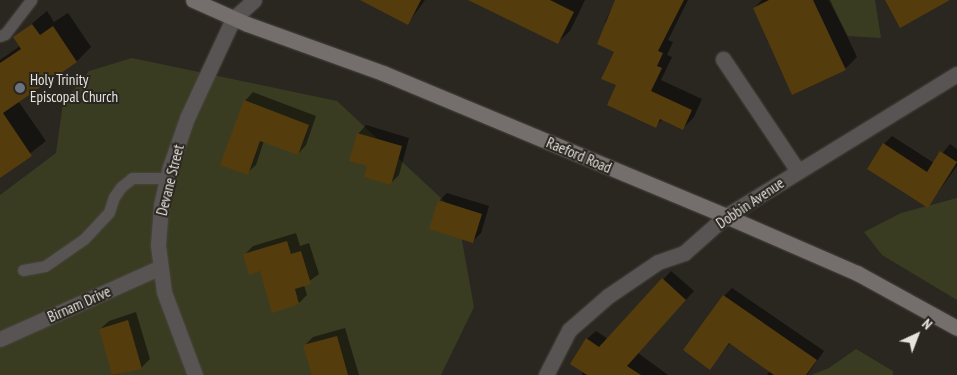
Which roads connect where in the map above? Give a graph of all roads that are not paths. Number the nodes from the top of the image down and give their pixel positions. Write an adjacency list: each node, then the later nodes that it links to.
1 (31, 0): 5 (lane)
2 (193, 0): 4 (main road, Raeford Road)
3 (254, 0): 4 (street, Devane Street)
4 (233, 19): 9 (street, Devane Street); 10 (main road, Raeford Road)
5 (0, 36)
6 (723, 59): 8 (street)
7 (957, 74): 8 (street, Dobbin Avenue)
8 (798, 172): 10 (street, Dobbin Avenue)
9 (168, 178): 11 (street, Devane Street); 12 (lane)
10 (726, 216): 13 (main road, Raeford Road); 16 (street, Dobbin Avenue)
11 (159, 268): 14 (street, Birnam Drive); 15 (street, Devane Street)
12 (23, 270)
13 (957, 328)
14 (0, 340)
15 (195, 375)
16 (546, 375)

